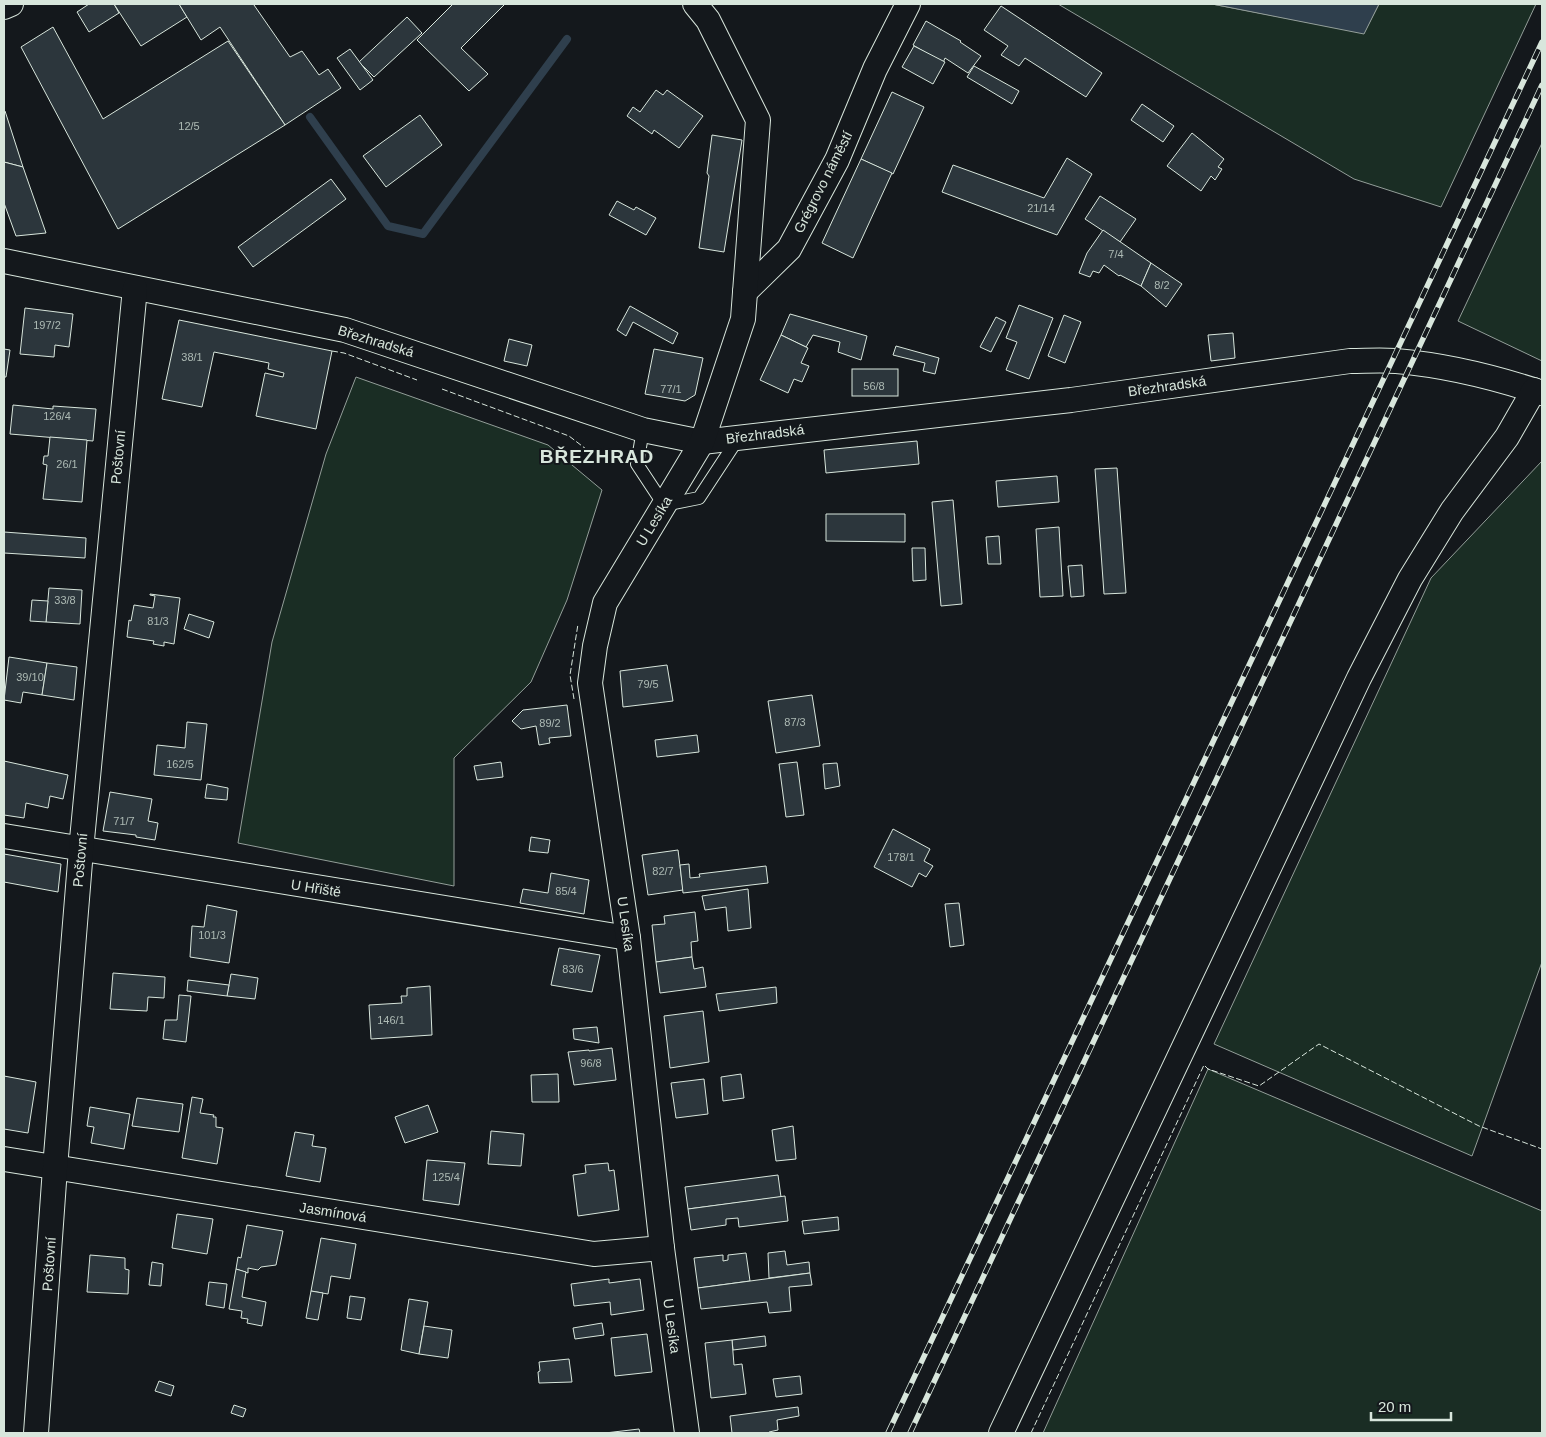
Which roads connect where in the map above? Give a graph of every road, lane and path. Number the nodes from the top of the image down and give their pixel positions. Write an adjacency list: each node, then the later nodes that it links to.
1 (10, 4): 4 (street)
2 (695, 4): 7 (street)
3 (908, 4): 7 (street, Grégrovo náměstí)
4 (4, 7)
5 (4, 261): 6 (street, Březhradská)
6 (134, 288): 9 (street, Březhradská); 14 (street, Poštovní)
7 (745, 292): 11 (street)
8 (1538, 392): 10 (street, Březhradská); 21 (street)
9 (643, 430): 11 (street, Březhradská); 12 (lane)
10 (739, 437): 11 (street, Březhradská); 12 (lane)
11 (702, 442): 12 (street, U Lesíka)
12 (664, 505): 15 (street, U Lesíka)
13 (4, 836): 14 (street, U Hřiště)
14 (81, 850): 15 (street, U Hřiště); 17 (street, Poštovní)
15 (628, 938): 18 (street, U Lesíka)
16 (4, 1159): 17 (street, Jasmínová)
17 (55, 1168): 18 (street, Jasmínová); 19 (street, Poštovní)
18 (662, 1248): 20 (street, U Lesíka)
19 (36, 1433)
20 (687, 1433)
21 (1001, 1433)

